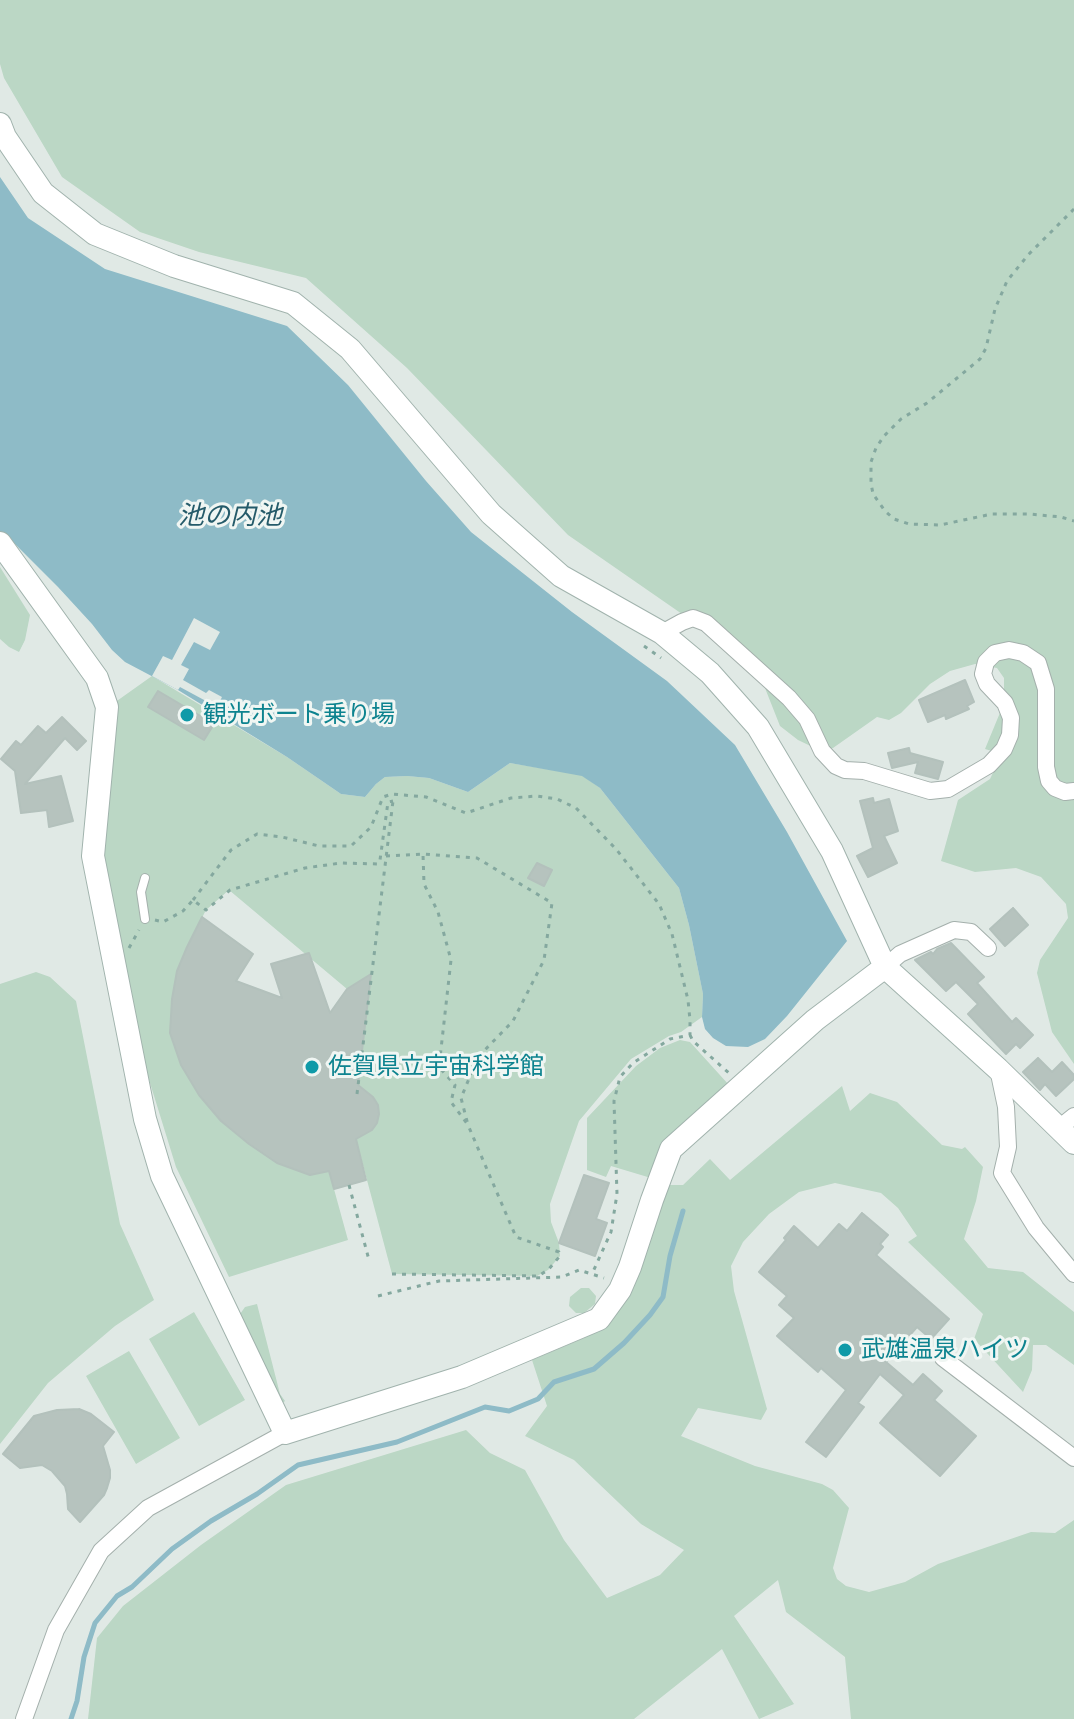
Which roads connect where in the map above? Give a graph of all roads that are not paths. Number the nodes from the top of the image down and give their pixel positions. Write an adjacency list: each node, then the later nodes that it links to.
1 (0, 124): 3 (street)
2 (0, 543): 13 (street)
3 (653, 640): 4 (street); 8 (street)
4 (1074, 791)
5 (145, 878): 6 (lane)
6 (145, 919)
7 (988, 948): 8 (street)
8 (885, 967): 9 (street); 13 (street)
9 (998, 1069): 10 (street); 11 (street)
10 (1069, 1129)
11 (1074, 1274)
12 (943, 1358): 14 (street)
13 (285, 1433): 15 (street)
14 (1074, 1458)
15 (24, 1719)

